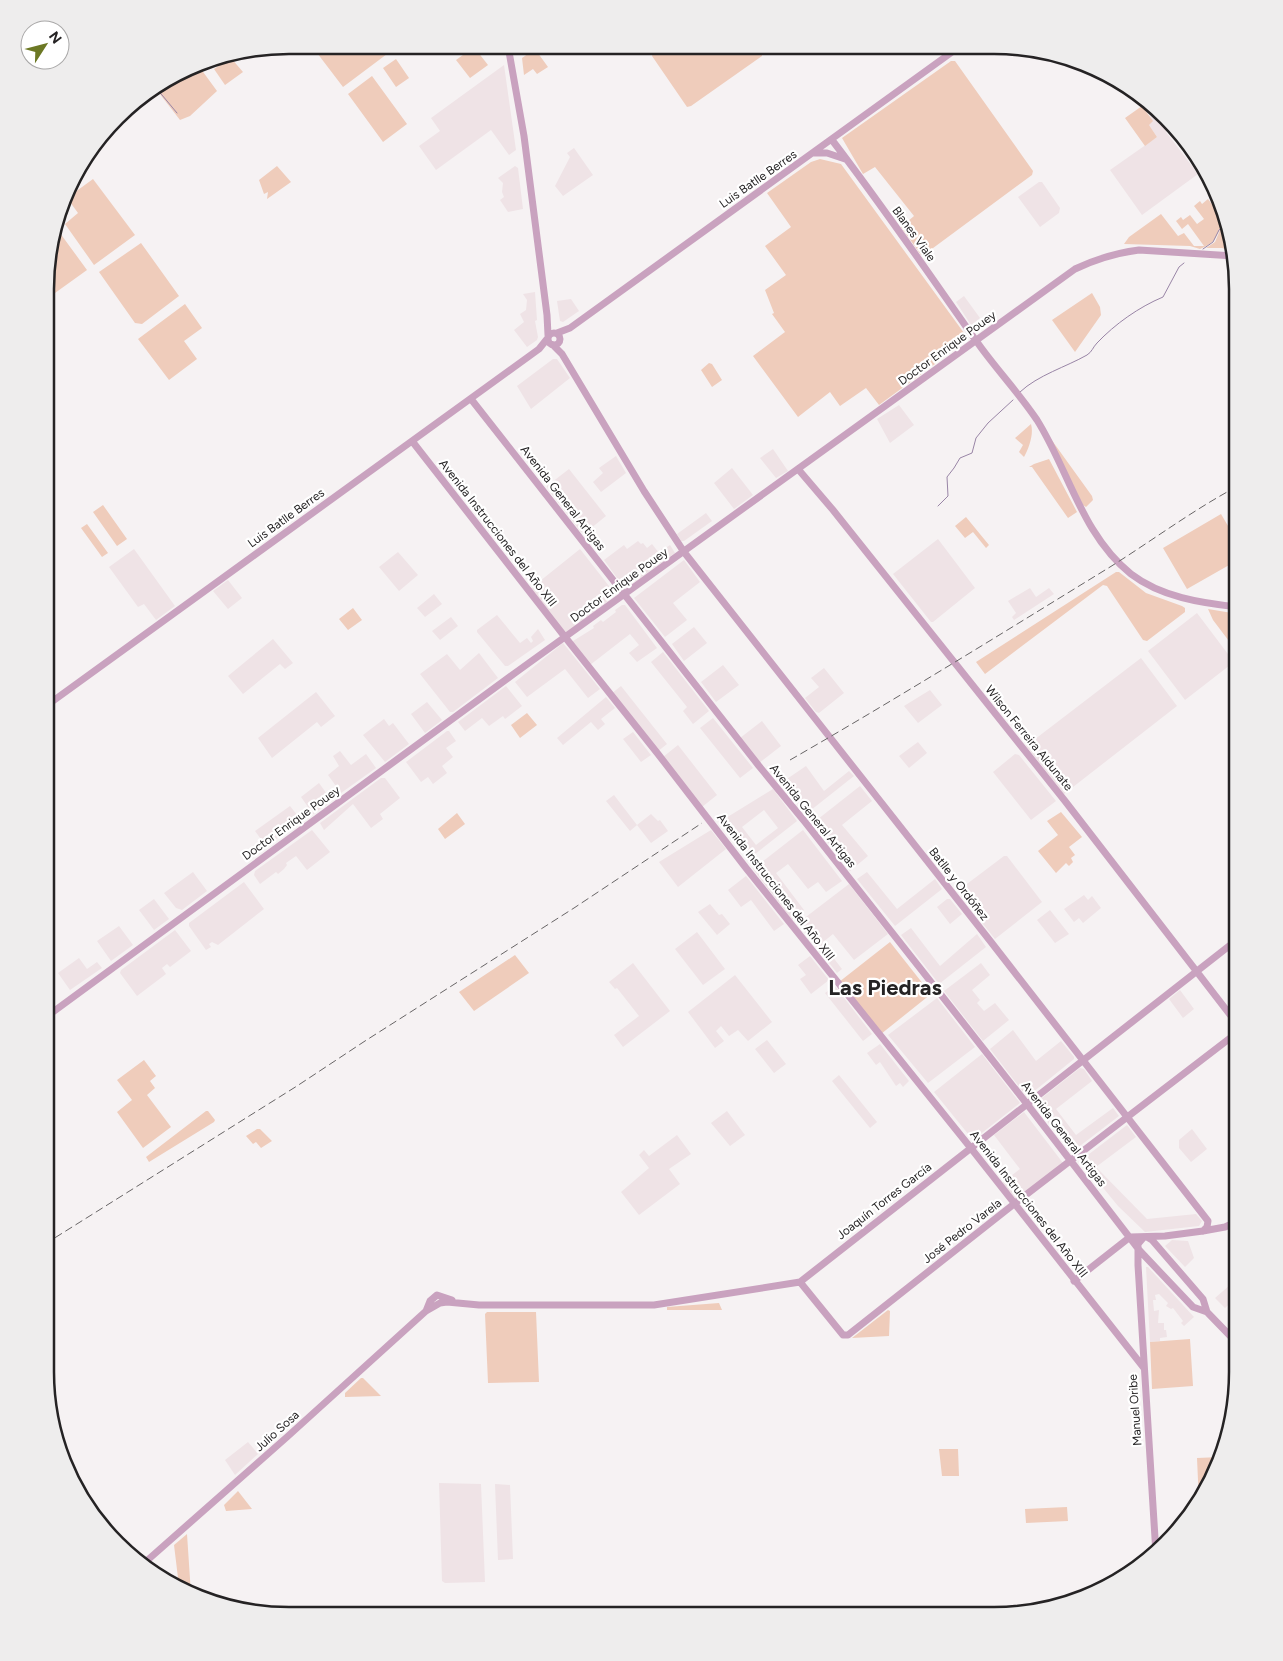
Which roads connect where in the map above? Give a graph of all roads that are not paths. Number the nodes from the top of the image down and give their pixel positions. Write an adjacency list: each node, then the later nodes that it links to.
1 (509, 54): 7 (street)
2 (949, 54): 3 (street, Luis Batlle Berres)
3 (832, 140): 4 (street, Luis Batlle Berres); 5 (street, Blanes Viale)
4 (814, 153): 5 (street); 7 (street, Luis Batlle Berres)
5 (848, 160): 8 (street, Blanes Viale)
6 (1227, 256): 8 (street, Doctor Enrique Pouey)
7 (554, 339): 9 (street, Luis Batlle Berres); 12 (street, Batlle y Ordóñez)
8 (976, 341): 11 (street, Doctor Enrique Pouey); 14 (street, Blanes Viale)
9 (471, 399): 10 (street, Luis Batlle Berres); 13 (street, Avenida General Artigas)
10 (412, 441): 15 (street, Avenida Instrucciones del Año XIII); 16 (street, Luis Batlle Berres)
11 (798, 469): 12 (street, Doctor Enrique Pouey); 18 (street, Wilson Ferreira Aldunate)
12 (684, 552): 13 (street, Doctor Enrique Pouey); 22 (street, Batlle y Ordóñez)
13 (625, 595): 15 (street, Doctor Enrique Pouey); 23 (street, Avenida General Artigas)
14 (1229, 605)
15 (565, 637): 19 (street, Doctor Enrique Pouey); 25 (street, Avenida Instrucciones del Año XIII)
16 (54, 700)
17 (1229, 946): 18 (street, Joaquín Torres García)
18 (1197, 971): 20 (street, Wilson Ferreira Aldunate); 22 (street, Joaquín Torres García)
19 (54, 1011)
20 (1229, 1013)
21 (1229, 1039): 24 (street, José Pedro Varela)
22 (1082, 1060): 23 (street, Joaquín Torres García); 24 (street, Batlle y Ordóñez)
23 (1027, 1104): 25 (street, Joaquín Torres García); 26 (street, Avenida General Artigas)
24 (1127, 1117): 26 (street, José Pedro Varela); 28 (street, Batlle y Ordóñez)
25 (970, 1147): 27 (street, Avenida Instrucciones del Año XIII); 40 (street, Joaquín Torres García)
26 (1071, 1161): 27 (street, José Pedro Varela); 34 (street, Avenida General Artigas)
27 (1014, 1204): 39 (street, Avenida Instrucciones del Año XIII); 40 (street, José Pedro Varela)
28 (1208, 1220): 30 (street, Batlle y Ordóñez); 31 (street)
29 (1229, 1224): 30 (street)
30 (1218, 1228): 31 (street)
31 (1203, 1231): 32 (street)
32 (1165, 1236): 33 (street); 35 (street)
33 (1144, 1237): 34 (street); 35 (street); 36 (street)
34 (1130, 1238): 36 (street, Avenida General Artigas); 39 (street)
35 (1155, 1245): 37 (street); 41 (street)
36 (1138, 1248): 37 (street); 38 (street, Manuel Oribe)
37 (1144, 1254): 38 (street); 42 (street)
38 (1138, 1265): 46 (street, Manuel Oribe)
39 (1074, 1281): 46 (street, Avenida Instrucciones del Año XIII)
40 (800, 1282): 43 (street, Joaquín Torres García)
41 (1196, 1290): 42 (street); 44 (street)
42 (1186, 1299): 44 (street)
43 (426, 1312): 48 (street, Julio Sosa)
44 (1207, 1312): 45 (street)
45 (1229, 1334)
46 (1144, 1368): 47 (street, Manuel Oribe)
47 (1155, 1543)
48 (148, 1560)

